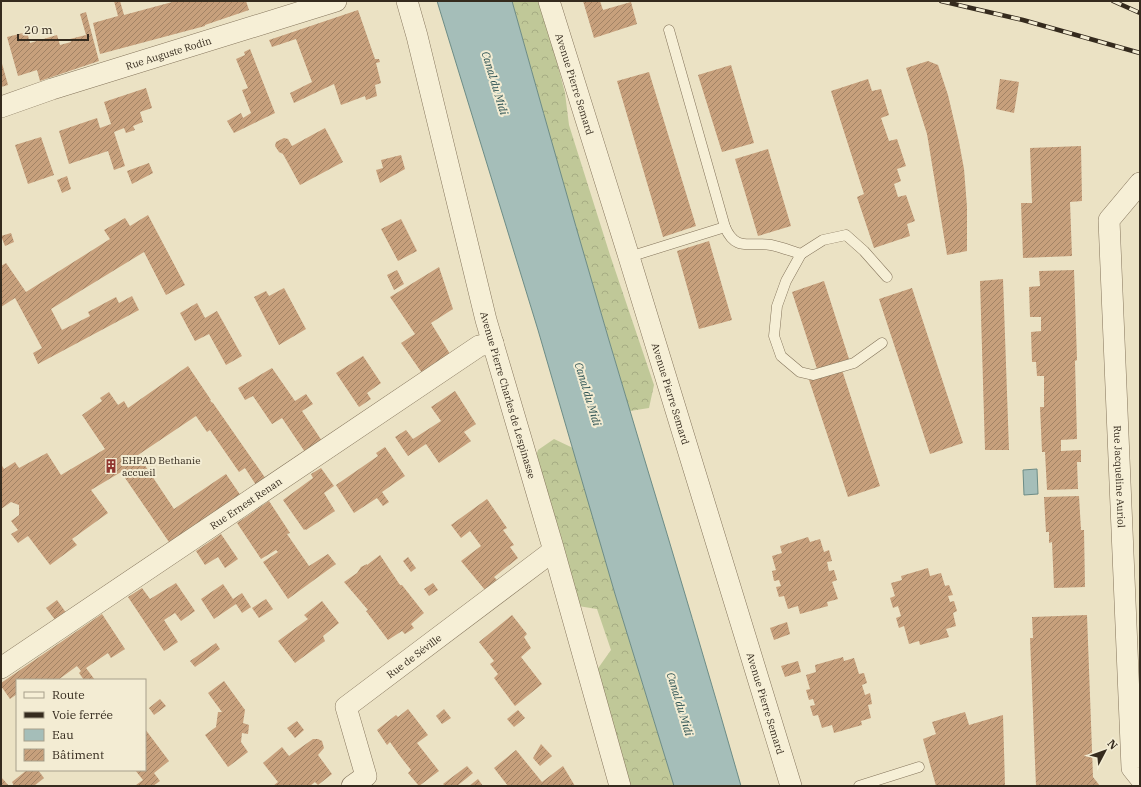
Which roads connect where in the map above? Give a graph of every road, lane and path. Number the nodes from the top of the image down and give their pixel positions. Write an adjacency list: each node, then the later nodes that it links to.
1 (336, 1): 5 (street, Rue Auguste Rodin)
2 (407, 1): 11 (street, Avenue Pierre Charles de Lespinasse)
3 (549, 1): 9 (street, Avenue Pierre Semard)
4 (669, 30): 7 (lane)
5 (1, 107)
6 (1140, 183): 16 (street, Rue Jacqueline Auriol)
7 (725, 227): 8 (lane); 9 (lane)
8 (801, 254): 10 (lane); 12 (lane)
9 (630, 257): 19 (street, Avenue Pierre Semard)
10 (887, 276)
11 (493, 343): 13 (street, Avenue Pierre Charles de Lespinasse); 14 (street, Rue Ernest Renan)
12 (882, 343)
13 (553, 551): 17 (street, Rue de Séville); 18 (street, Avenue Pierre Charles de Lespinasse)
14 (1, 668)
15 (919, 767): 20 (lane)
16 (1140, 778)
17 (352, 786)
18 (620, 786)
19 (791, 786)
20 (859, 786)

